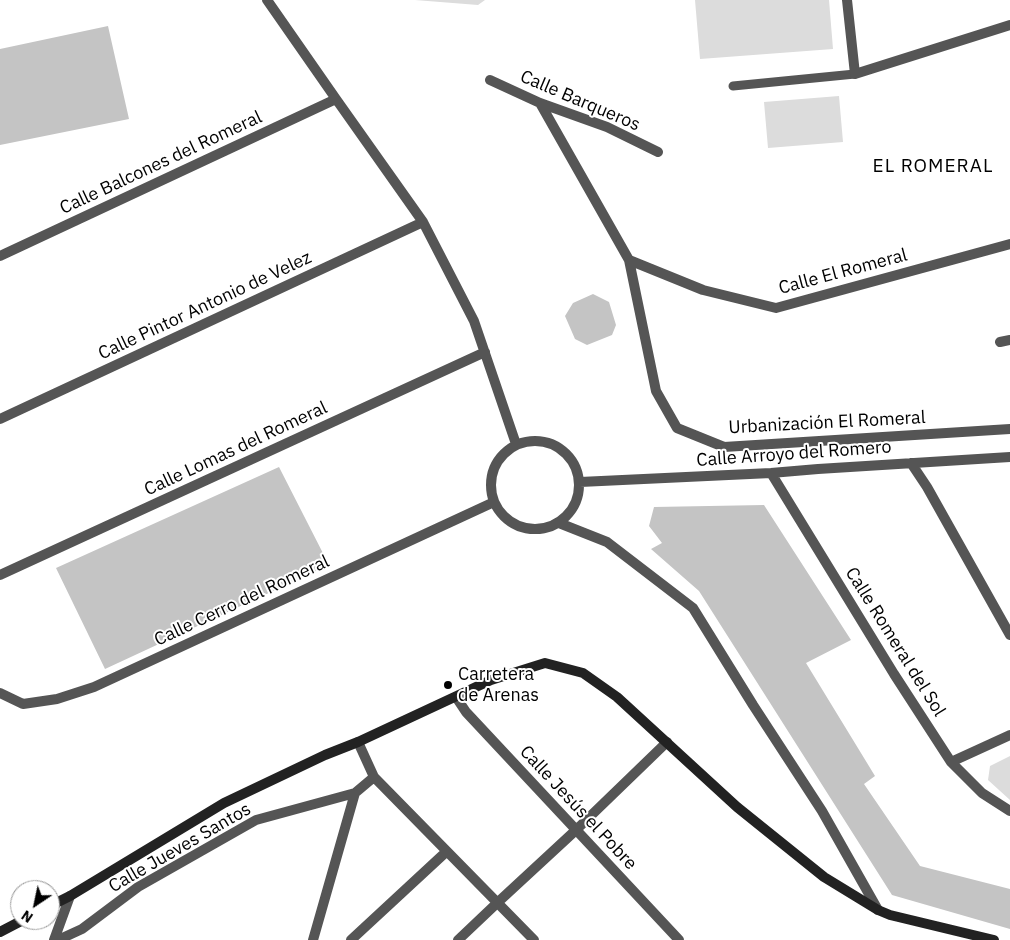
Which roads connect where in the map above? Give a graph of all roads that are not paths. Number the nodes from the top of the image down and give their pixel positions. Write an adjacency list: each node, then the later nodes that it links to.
1 (267, 0): 7 (street)
2 (847, 0): 4 (street)
3 (1010, 25): 4 (street)
4 (855, 74): 6 (lane)
5 (490, 80): 8 (street, Calle Barqueros)
6 (733, 86)
7 (336, 99): 10 (street); 12 (street, Calle Balcones del Romeral)
8 (540, 103): 9 (street, Calle Barqueros); 13 (street, Urbanización El Romeral)
9 (658, 152)
10 (423, 222): 14 (street); 15 (street, Calle Pintor Antonio de Velez)
11 (1010, 244): 13 (street, Calle El Romeral)
12 (0, 256)
13 (629, 260): 16 (street, Urbanización El Romeral)
14 (485, 352): 17 (street); 24 (street, Calle Lomas del Romeral)
15 (0, 419)
16 (1010, 429)
17 (516, 444): 21 (street); 22 (street)
18 (1010, 457): 19 (street, Calle Arroyo del Romero)
19 (911, 463): 20 (street, Calle Arroyo del Romero); 25 (street)
20 (772, 473): 21 (street, Calle Arroyo del Romero); 31 (street, Calle Romeral del Sol)
21 (580, 482): 23 (street)
22 (494, 502): 23 (street); 26 (street, Calle Cerro del Romeral)
23 (559, 523): 40 (street)
24 (0, 574)
25 (1010, 635)
26 (0, 693)
27 (456, 697): 29 (street); 30 (street); 35 (street, Calle Jesús el Pobre)
28 (1010, 735): 31 (street)
29 (358, 742): 32 (street); 37 (street)
30 (667, 742): 35 (street); 40 (street)
31 (951, 762): 34 (street, Calle Romeral del Sol)
32 (374, 777): 33 (street); 36 (street)
33 (355, 793): 43 (street, Calle Jueves Santos); 44 (street)
34 (1010, 811)
35 (576, 830): 39 (street); 48 (street, Calle Jesús el Pobre)
36 (446, 852): 39 (street); 45 (street)
37 (70, 896): 38 (street); 42 (street)
38 (60, 901)
39 (498, 902): 46 (street); 47 (street)
40 (878, 910): 41 (street)
41 (967, 936): 49 (street)
42 (54, 940)
43 (58, 940)
44 (313, 940)
45 (352, 940)
46 (458, 940)
47 (534, 940)
48 (679, 940)
49 (994, 940)

